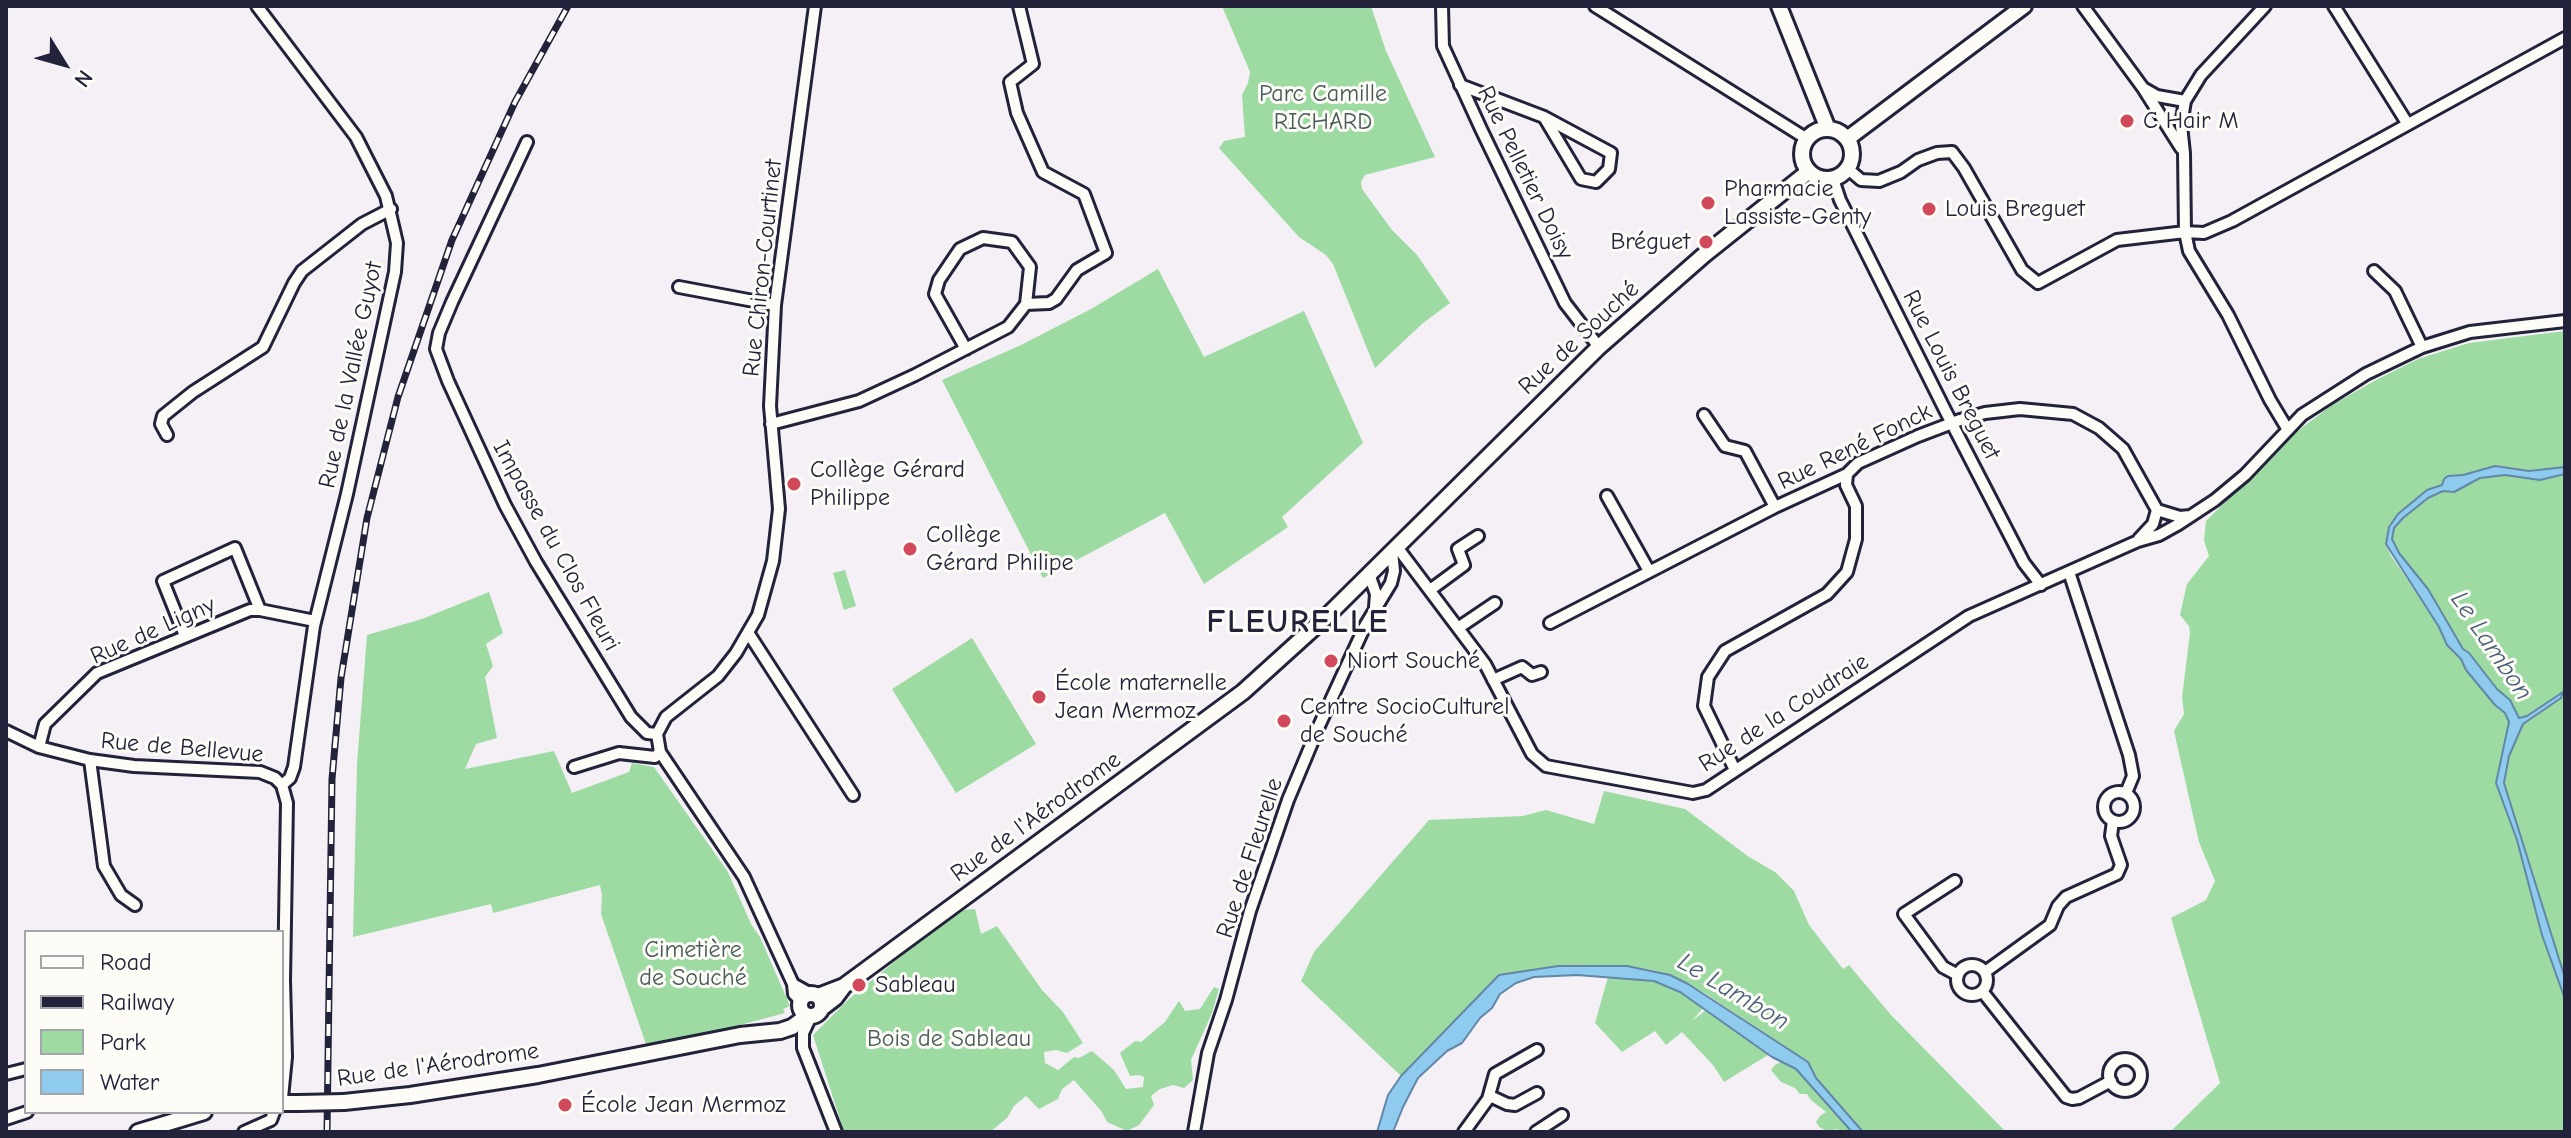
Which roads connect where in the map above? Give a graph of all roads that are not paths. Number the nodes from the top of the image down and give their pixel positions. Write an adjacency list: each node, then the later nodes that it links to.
1 (257, 6): 25 (street, Rue de la Vallée Guyot)
2 (815, 6): 30 (street, Rue Chiron-Courtinet)
3 (1019, 6): 29 (street)
4 (1442, 6): 12 (street, Rue Pelletier Doisy)
5 (1595, 6): 18 (street)
6 (1779, 6): 17 (street)
7 (2024, 6): 19 (street)
8 (2083, 6): 13 (street)
9 (2265, 6): 14 (street)
10 (2334, 6): 16 (street)
11 (2565, 38): 16 (street)
12 (1460, 85): 15 (street); 32 (street, Rue Pelletier Doisy)
13 (2143, 88): 14 (street); 21 (street)
14 (2185, 101): 21 (street)
15 (1544, 117): 15 (street)
16 (2407, 123): 26 (street)
17 (1828, 129): 18 (street); 19 (street)
18 (1807, 139): 23 (street)
19 (1847, 139): 22 (street)
20 (527, 142): 64 (street, Impasse du Clos Fleuri)
21 (2184, 153): 26 (street)
22 (1847, 168): 24 (street); 26 (street)
23 (1808, 172): 24 (street); 32 (street, Rue de Souché)
24 (1833, 179): 36 (street, Rue Louis Breguet)
25 (391, 209): 39 (street); 56 (street, Rue de la Vallée Guyot)
26 (2185, 232): 38 (street)
27 (2374, 271): 33 (street)
28 (679, 287): 30 (street)
29 (1026, 304): 34 (street); 34 (street)
30 (775, 305): 37 (street, Rue Chiron-Courtinet)
31 (2565, 321): 33 (street, Rue de la Coudraie)
32 (1599, 347): 47 (street, Rue de Souché)
33 (2422, 347): 38 (street, Rue de la Coudraie)
34 (966, 349): 37 (street)
35 (1704, 415): 42 (street)
36 (1953, 423): 40 (street, Rue René Fonck); 43 (street, Rue René Fonck); 51 (street, Rue Louis Breguet)
37 (771, 424): 59 (street, Rue Chiron-Courtinet)
38 (2288, 430): 44 (street, Rue de la Coudraie)
39 (167, 435)
40 (1847, 474): 42 (street, Rue René Fonck); 69 (street)
41 (1607, 496): 48 (street)
42 (1775, 507): 48 (street, Rue René Fonck)
43 (2157, 510): 44 (street); 46 (street)
44 (2191, 515): 46 (street, Rue de la Coudraie)
45 (1478, 536): 52 (street)
46 (2138, 541): 49 (street, Rue de la Coudraie)
47 (1395, 549): 50 (street, Rue de l'Aérodrome); 52 (street, Rue de la Coudraie); 54 (street, Rue de Fleurelle)
48 (1649, 571): 57 (street, Rue René Fonck)
49 (2069, 572): 51 (street, Rue de la Coudraie); 71 (street)
50 (1369, 574): 54 (street); 79 (street, Rue de l'Aérodrome)
51 (2041, 585): 69 (street, Rue de la Coudraie)
52 (1430, 590): 58 (street, Rue de la Coudraie)
53 (1495, 603): 58 (street)
54 (1375, 608): 93 (street, Rue de Fleurelle)
55 (260, 610): 56 (street, Rue de Ligny); 60 (street, Rue de Ligny); 60 (street)
56 (315, 621): 70 (street, Rue de la Vallée Guyot)
57 (1550, 623)
58 (1458, 628): 62 (street, Rue de la Coudraie)
59 (749, 634): 64 (street, Rue Chiron-Courtinet); 72 (street)
60 (185, 636): 65 (street, Rue de Ligny)
61 (1541, 672): 62 (street)
62 (1493, 680): 69 (street, Rue de la Coudraie)
63 (6, 731): 65 (street, Rue de Bellevue)
64 (657, 734): 66 (street)
65 (39, 747): 67 (street, Rue de Bellevue)
66 (660, 752): 68 (street); 79 (street)
67 (90, 760): 70 (street, Rue de Bellevue); 75 (street)
68 (574, 767)
69 (1735, 770)
70 (282, 785): 80 (street, Rue de Bellevue)
71 (2126, 793): 73 (street); 73 (street)
72 (853, 795)
73 (2113, 821): 76 (street)
74 (1955, 881): 77 (street)
75 (135, 905)
76 (1985, 972): 77 (street); 78 (street)
77 (1958, 975): 78 (street)
78 (1982, 991): 83 (street)
79 (810, 1005): 86 (street, Rue de l'Aérodrome, bridge); 92 (street)
80 (284, 1014): 82 (street, Rue de Bellevue)
81 (1537, 1050): 85 (street)
82 (284, 1078)
83 (2111, 1081)
84 (1537, 1093): 85 (street)
85 (1490, 1096): 94 (street)
86 (284, 1100)
87 (197, 1114): 90 (street)
88 (273, 1114): 91 (street)
89 (1562, 1115): 95 (street)
90 (138, 1132)
91 (244, 1132)
92 (836, 1132)
93 (1194, 1132)
94 (1464, 1132)
95 (1536, 1132)

